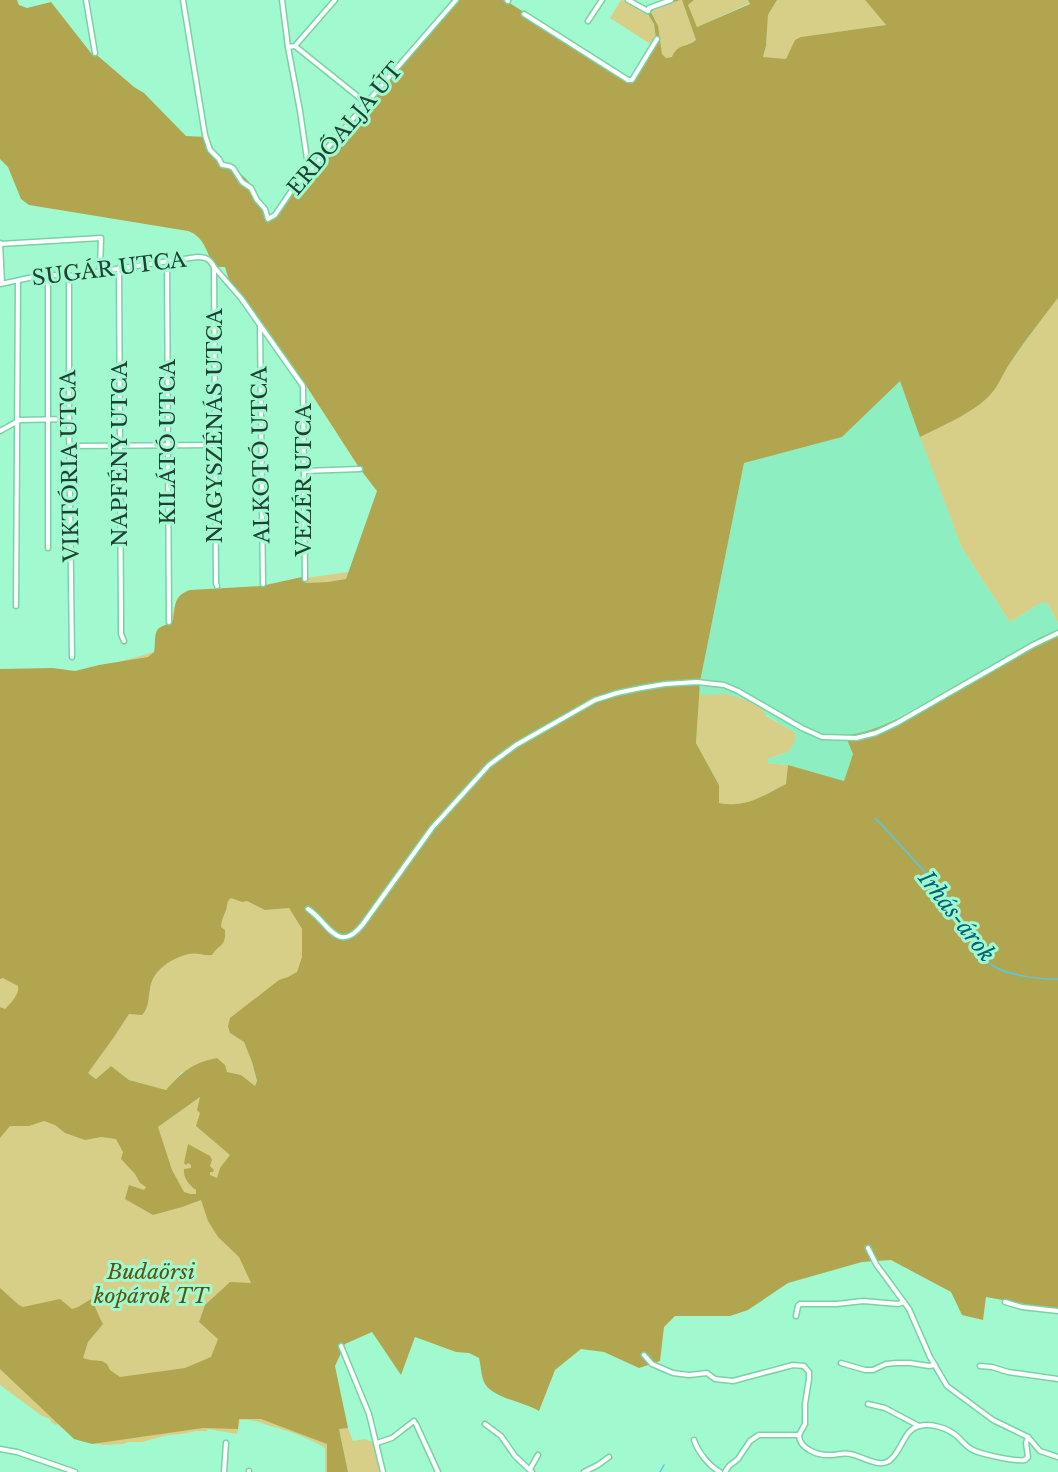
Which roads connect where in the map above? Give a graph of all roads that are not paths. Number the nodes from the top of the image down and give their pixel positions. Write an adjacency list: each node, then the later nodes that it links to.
1 (86, 0): 14 (street)
2 (183, 0): 16 (street, ERDŐALJA ÚT)
3 (282, 0): 13 (street)
4 (335, 0): 12 (street)
5 (456, 0): 15 (street, ERDŐALJA ÚT)
6 (602, 0): 10 (street)
7 (628, 0): 8 (street)
8 (671, 0)
9 (524, 14): 11 (street)
10 (588, 21)
11 (657, 39)
12 (295, 46): 13 (street); 15 (street)
13 (288, 47): 16 (street)
14 (95, 52)
15 (366, 103): 16 (street, ERDŐALJA ÚT)
16 (310, 170)
17 (0, 243): 21 (street); 25 (street)
18 (167, 261): 19 (street, SUGÁR UTCA); 20 (street, SUGÁR UTCA); 33 (street, KILÁTÓ UTCA)
19 (214, 267): 26 (street, VEZÉR UTCA); 31 (street, NAGYSZÉNÁS UTCA)
20 (119, 268): 21 (street, SUGÁR UTCA); 34 (street, NAPFÉNY UTCA)
21 (100, 270): 23 (street, SUGÁR UTCA)
22 (48, 276): 23 (street, SUGÁR UTCA); 24 (street, SUGÁR UTCA); 27 (street)
23 (69, 276): 28 (street, VIKTÓRIA UTCA)
24 (18, 281): 25 (street, SUGÁR UTCA); 29 (street)
25 (1, 284)
26 (260, 325): 36 (street, VEZÉR UTCA); 39 (street, ALKOTÓ UTCA)
27 (48, 419): 28 (street); 29 (street); 37 (street)
28 (69, 419): 32 (street, VIKTÓRIA UTCA)
29 (17, 421): 30 (street); 41 (street)
30 (0, 431)
31 (216, 445): 33 (street); 40 (street, NAGYSZÉNÁS UTCA)
32 (70, 446): 34 (street); 45 (street, VIKTÓRIA UTCA)
33 (168, 446): 34 (street); 42 (street, KILÁTÓ UTCA)
34 (121, 447): 44 (street, NAPFÉNY UTCA)
35 (360, 469): 36 (street)
36 (304, 471): 38 (street, VEZÉR UTCA)
37 (48, 548)
38 (305, 579)
39 (263, 584)
40 (217, 586)
41 (16, 606)
42 (169, 622)
43 (1058, 633): 46 (street)
44 (124, 641)
45 (72, 657)
46 (308, 909)
47 (868, 1248): 48 (street)
48 (904, 1302): 51 (street); 55 (street)
49 (1005, 1302): 50 (street)
50 (1058, 1311)
51 (796, 1316)
52 (341, 1346): 65 (street)
53 (644, 1355): 61 (street)
54 (841, 1363): 55 (street)
55 (934, 1365): 62 (street)
56 (980, 1366): 57 (street)
57 (1058, 1379)
58 (868, 1404): 60 (street)
59 (485, 1424): 70 (street)
60 (918, 1426): 61 (street); 62 (street)
61 (799, 1435): 77 (street)
62 (1028, 1437): 69 (street)
63 (694, 1440): 76 (street)
64 (226, 1443): 72 (street)
65 (377, 1443): 73 (street); 74 (street)
66 (0, 1449): 71 (street)
67 (538, 1455): 70 (street)
68 (609, 1457): 75 (street)
69 (1058, 1457)
70 (531, 1471)
71 (75, 1472)
72 (224, 1472)
73 (383, 1472)
74 (438, 1472)
75 (584, 1472)
76 (720, 1472)
77 (725, 1472)

